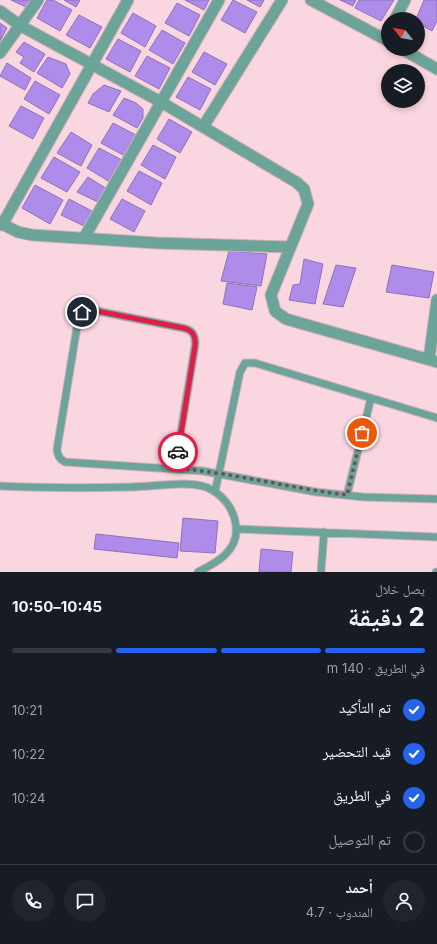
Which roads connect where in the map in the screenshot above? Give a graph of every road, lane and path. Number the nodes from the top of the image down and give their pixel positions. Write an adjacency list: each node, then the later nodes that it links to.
1 (38, 0): 9 (street)
2 (128, 0): 13 (street)
3 (220, 0): 15 (street)
4 (282, 0): 16 (street)
5 (311, 0): 10 (street)
6 (405, 0): 8 (street)
7 (0, 11): 9 (street)
8 (399, 12)
9 (21, 26): 11 (street); 13 (street)
10 (381, 35)
11 (0, 53)
12 (414, 56): 14 (street)
13 (92, 65): 15 (street); 17 (street)
14 (437, 69)
15 (161, 102): 16 (street); 18 (street)
16 (203, 127): 19 (street)
17 (1, 224): 18 (street)
18 (84, 238): 19 (street)
19 (290, 247): 21 (street)
20 (437, 300): 21 (street)
21 (433, 361)
22 (371, 398): 23 (lane); 25 (lane); 28 (lane)
23 (437, 418)
24 (175, 468): 24 (lane); 25 (lane)
25 (219, 473): 27 (lane); 28 (lane)
26 (0, 486): 27 (lane)
27 (215, 492): 30 (lane)
28 (347, 495): 29 (lane)
29 (437, 499)
30 (236, 529): 31 (lane); 33 (lane)
31 (324, 532): 32 (lane); 34 (lane)
32 (437, 537)
33 (198, 572)
34 (321, 572)

